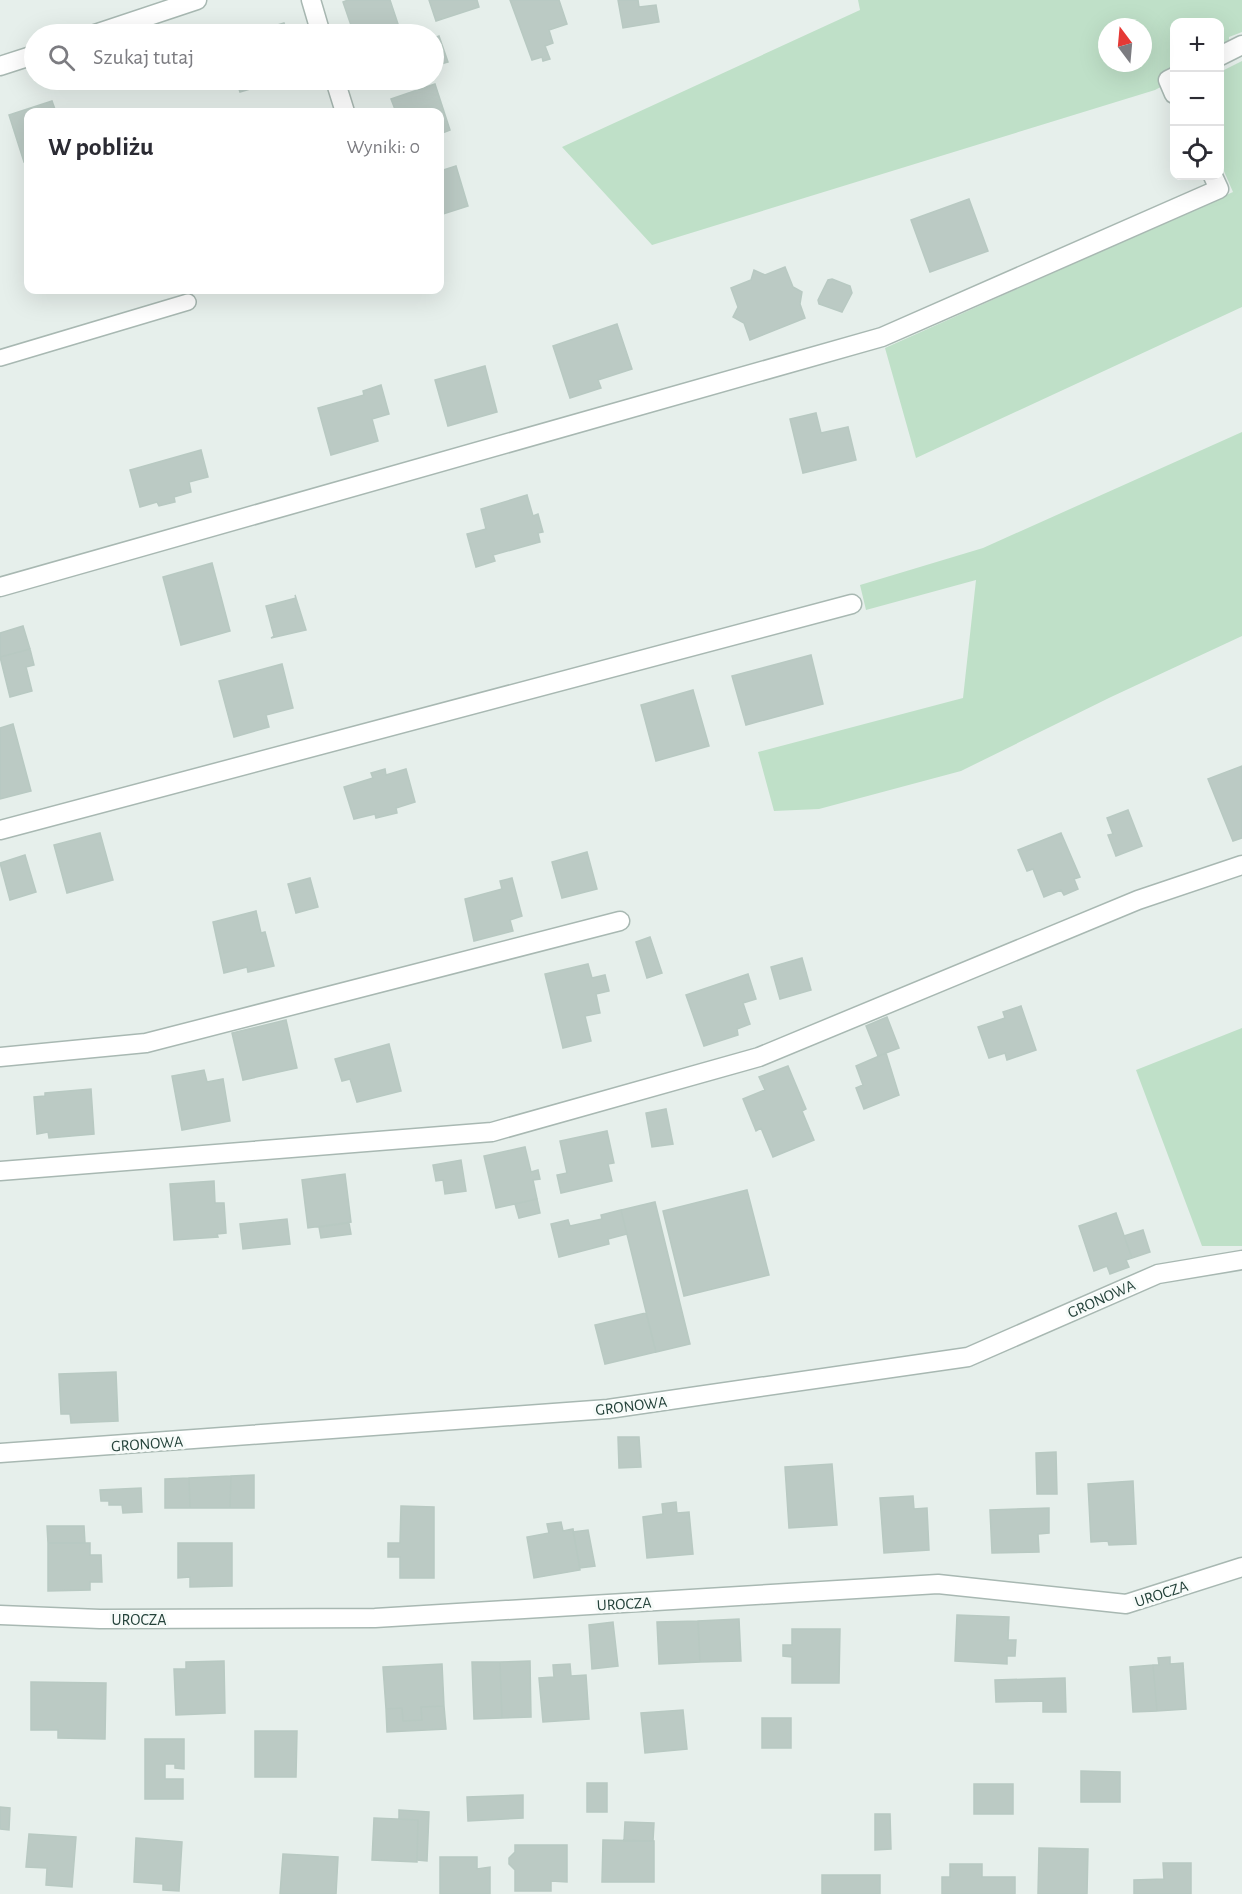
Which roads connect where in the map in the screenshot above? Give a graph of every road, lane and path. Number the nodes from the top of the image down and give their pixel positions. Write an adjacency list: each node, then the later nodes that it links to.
1 (197, 0): 3 (street)
2 (311, 0): 4 (street)
3 (125, 24)
4 (318, 24)
5 (1242, 45): 6 (street)
6 (1224, 54)
7 (24, 58): 8 (street)
8 (0, 66)
9 (338, 90): 10 (street)
10 (344, 108)
11 (1215, 180): 14 (street)
12 (188, 302): 13 (lane)
13 (0, 358)
14 (0, 587)
15 (852, 604): 16 (street)
16 (0, 830)
17 (1242, 865): 20 (street)
18 (620, 921): 19 (street)
19 (0, 1057)
20 (0, 1171)
21 (1242, 1260): 22 (street, GRONOWA)
22 (0, 1453)
23 (1242, 1567): 24 (street, UROCZA)
24 (0, 1615)

